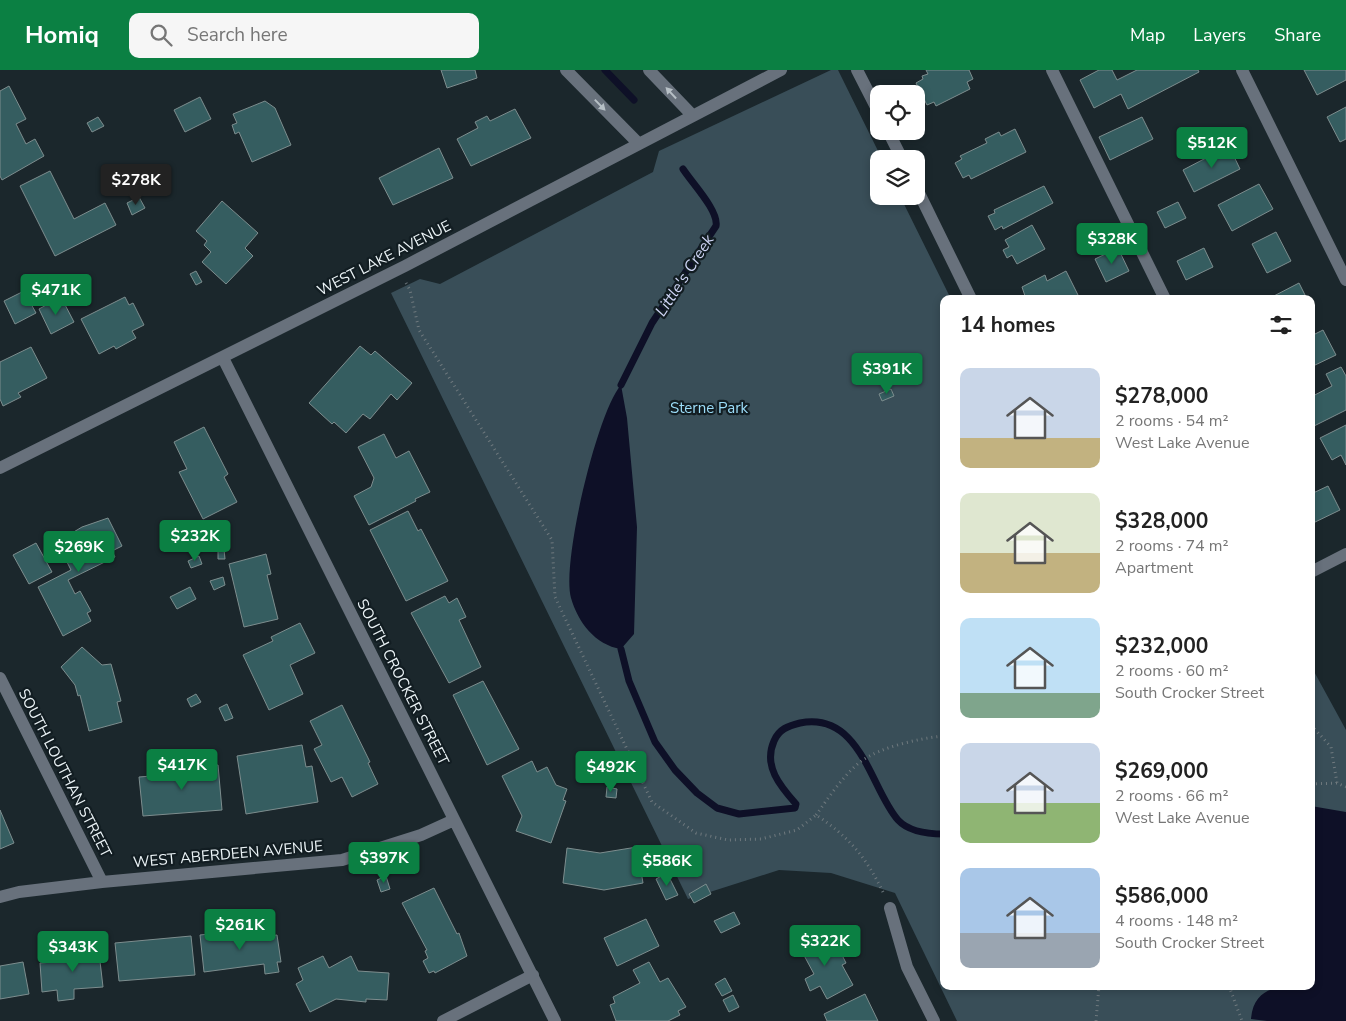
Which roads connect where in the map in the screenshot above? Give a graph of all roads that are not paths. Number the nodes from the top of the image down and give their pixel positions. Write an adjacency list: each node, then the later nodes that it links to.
1 (566, 70): 9 (street, one-way to 9)
2 (649, 70): 8 (street, one-way to 2)
3 (781, 70): 8 (street, WEST LAKE AVENUE)
4 (857, 70): 7 (street)
5 (1052, 70): 13 (street)
6 (1242, 70): 11 (street)
7 (870, 95)
8 (693, 116): 9 (street, WEST LAKE AVENUE)
9 (639, 144): 14 (street, WEST LAKE AVENUE)
10 (925, 205): 12 (street)
11 (1346, 280)
12 (969, 295)
13 (1163, 295)
14 (223, 358): 15 (street, WEST LAKE AVENUE); 19 (street, SOUTH CROCKER STREET)
15 (0, 468)
16 (1346, 554): 17 (street)
17 (1315, 570)
18 (0, 678): 20 (street, SOUTH LOUTHAN STREET)
19 (454, 820): 20 (street, WEST ABERDEEN AVENUE); 23 (street, SOUTH CROCKER STREET)
20 (102, 882): 21 (street, WEST ABERDEEN AVENUE)
21 (0, 897)
22 (890, 908): 26 (street)
23 (532, 975): 24 (street); 25 (street, SOUTH CROCKER STREET)
24 (443, 1021)
25 (556, 1021)
26 (934, 1021)

